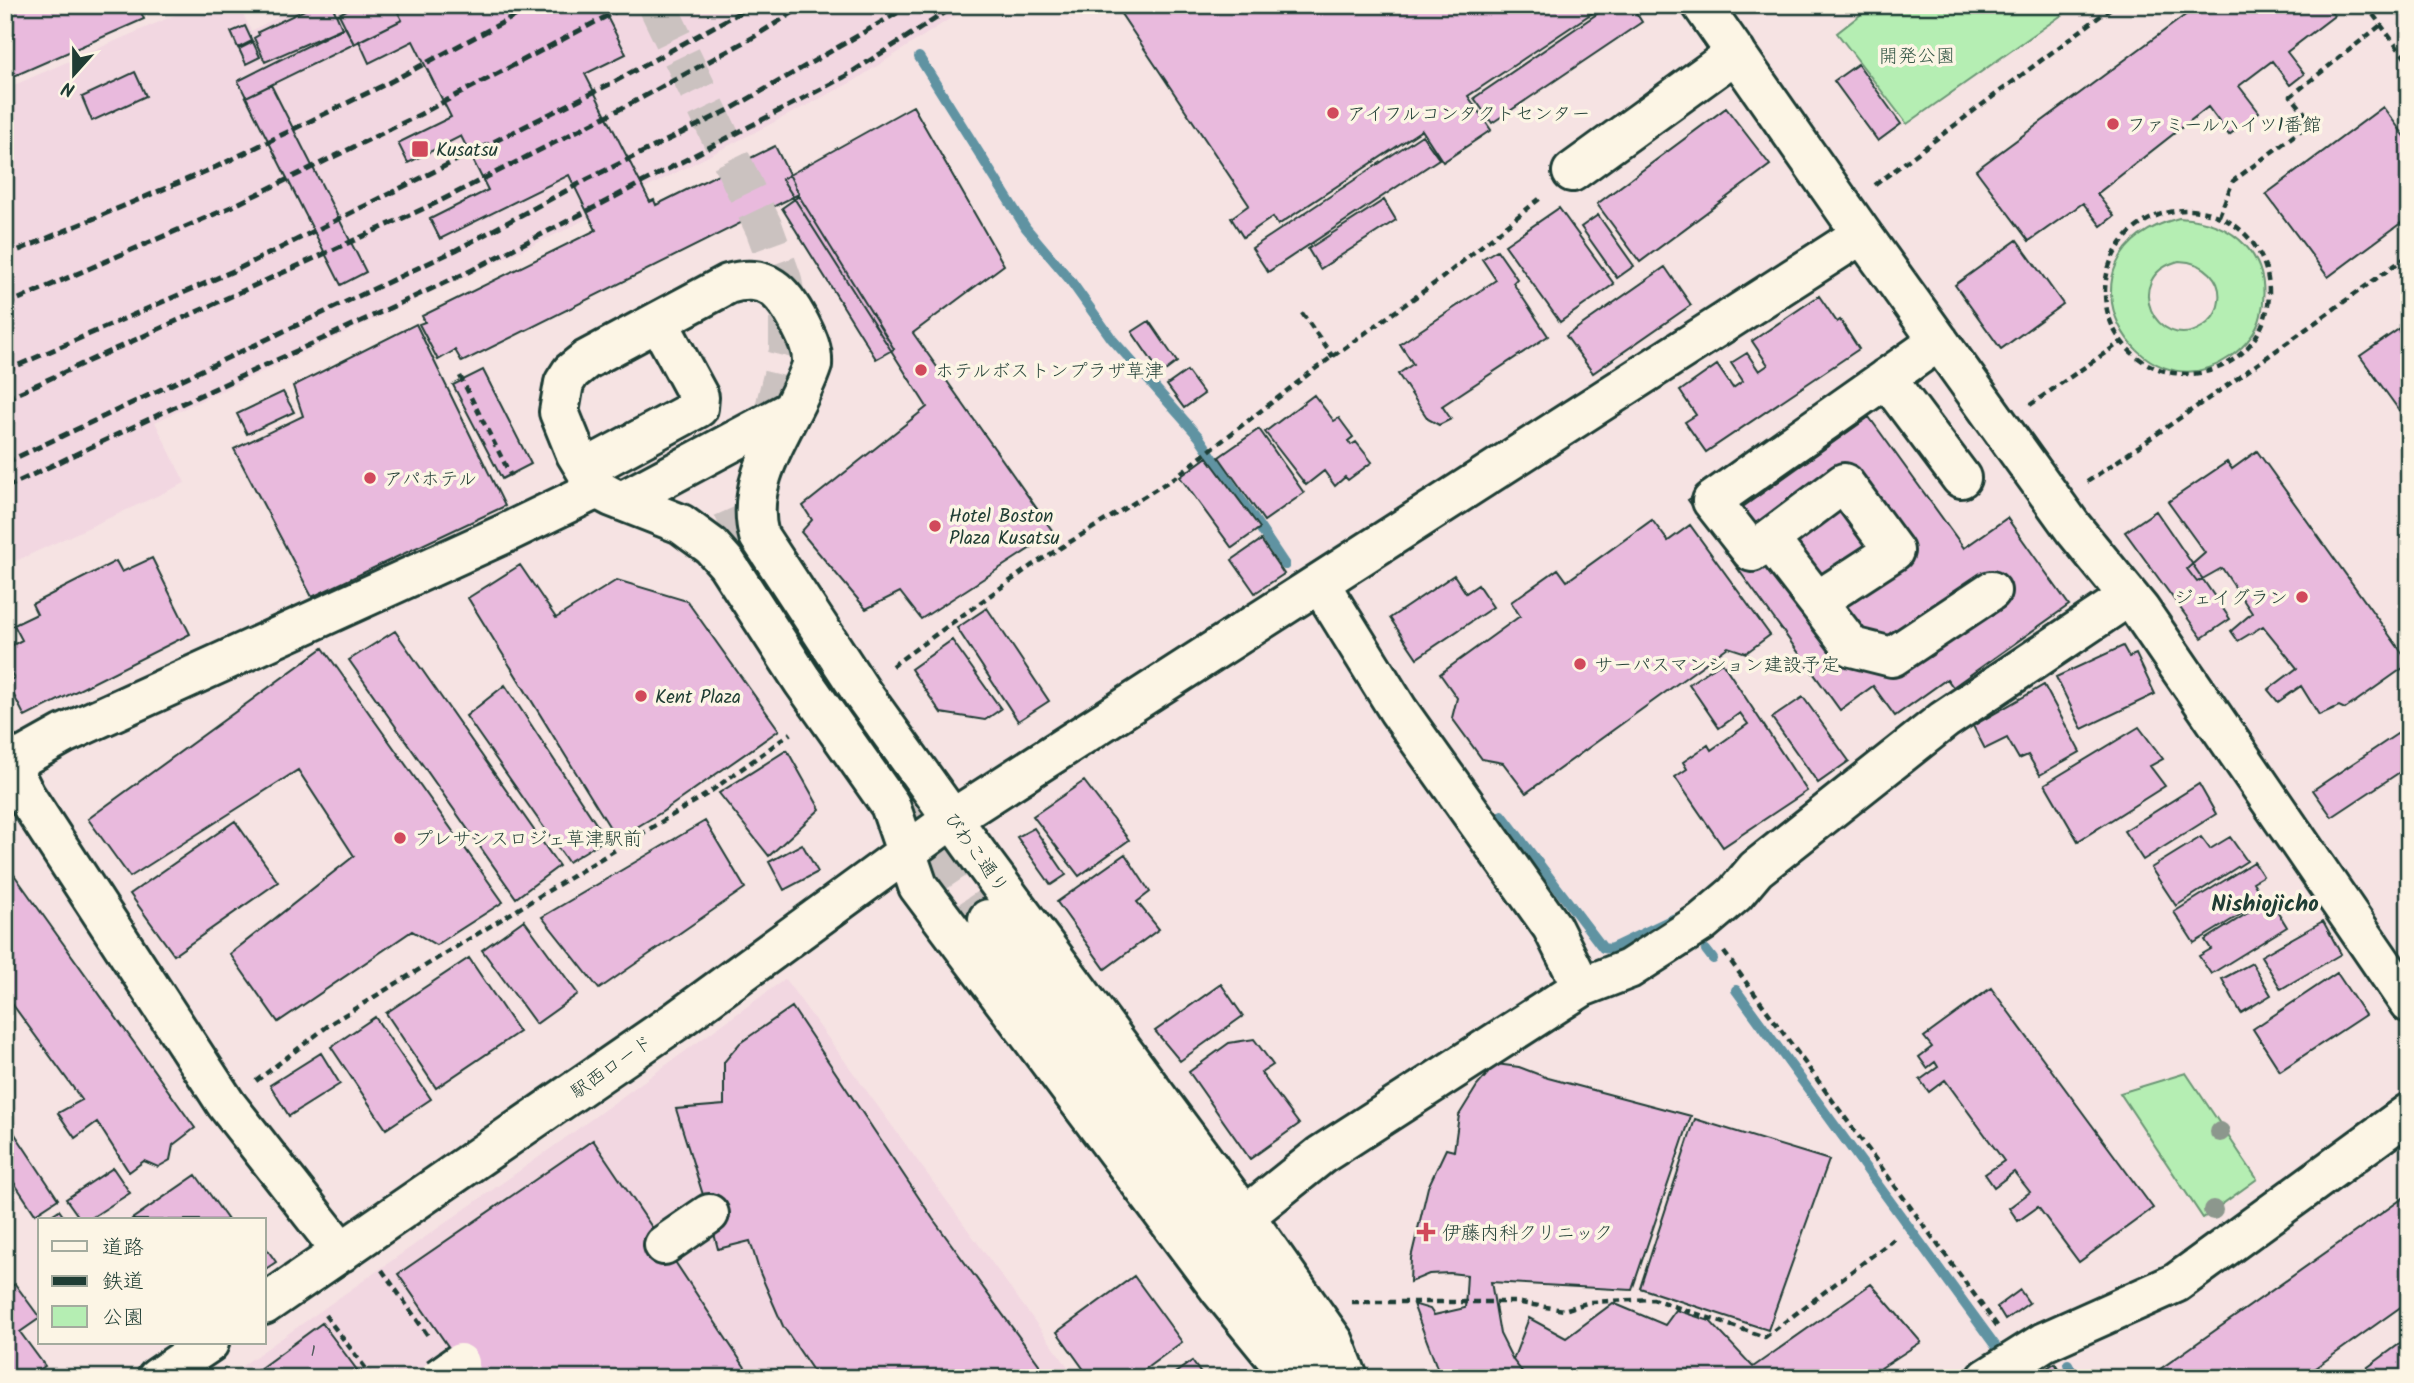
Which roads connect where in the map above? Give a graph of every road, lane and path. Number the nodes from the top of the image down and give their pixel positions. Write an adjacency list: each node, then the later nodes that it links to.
1 (1702, 5): 5 (street)
2 (2115, 5): 9 (path)
3 (2366, 5): 4 (path)
4 (2381, 26): 6 (path); 8 (path)
5 (1736, 53): 7 (street); 9 (street)
6 (2409, 64)
7 (1573, 172): 15 (path)
8 (2219, 216): 14 (path); 14 (path)
9 (1853, 221): 13 (street); 25 (street, 駅西ロード)
10 (2409, 255): 23 (path)
11 (1302, 313): 15 (path)
12 (659, 323): 19 (street, びわこ通り); 22 (street); 22 (street)
13 (1939, 341): 17 (street); 27 (street)
14 (2120, 342): 18 (path)
15 (1333, 357): 29 (path)
16 (460, 376): 20 (path)
17 (1886, 378): 21 (street); 24 (street)
18 (2029, 406)
19 (790, 411): 22 (street); 32 (street, びわこ通り)
20 (511, 476)
21 (1961, 478)
22 (601, 486): 31 (street); 33 (street)
23 (2078, 486)
24 (1769, 539): 28 (street); 28 (street)
25 (1320, 584): 32 (street, 駅西ロード); 36 (street)
26 (1991, 591): 28 (street)
27 (2127, 597): 35 (street); 37 (street)
28 (1817, 601)
29 (892, 666)
30 (793, 732): 38 (path)
31 (10, 777): 38 (street)
32 (952, 819): 33 (street, 駅西ロード); 41 (street, びわこ通り)
33 (906, 853): 44 (street, 駅西ロード); 54 (street)
34 (988, 919): 55 (street)
35 (1702, 922): 36 (street); 49 (path)
36 (1582, 987): 41 (street)
37 (2409, 1003)
38 (226, 1104): 44 (street)
39 (2409, 1113): 57 (street)
40 (709, 1214): 43 (street)
41 (1245, 1216): 56 (street, びわこ通り)
42 (1897, 1237): 46 (path)
43 (664, 1245)
44 (342, 1252): 47 (street, 駅西ロード)
45 (379, 1265): 51 (path)
46 (1348, 1302)
47 (266, 1304)
48 (325, 1315): 53 (path)
49 (2005, 1336)
50 (208, 1344): 52 (street)
51 (445, 1363)
52 (157, 1378)
53 (373, 1378)
54 (1296, 1378)
55 (1326, 1378)
56 (1348, 1378)
57 (1987, 1378)

